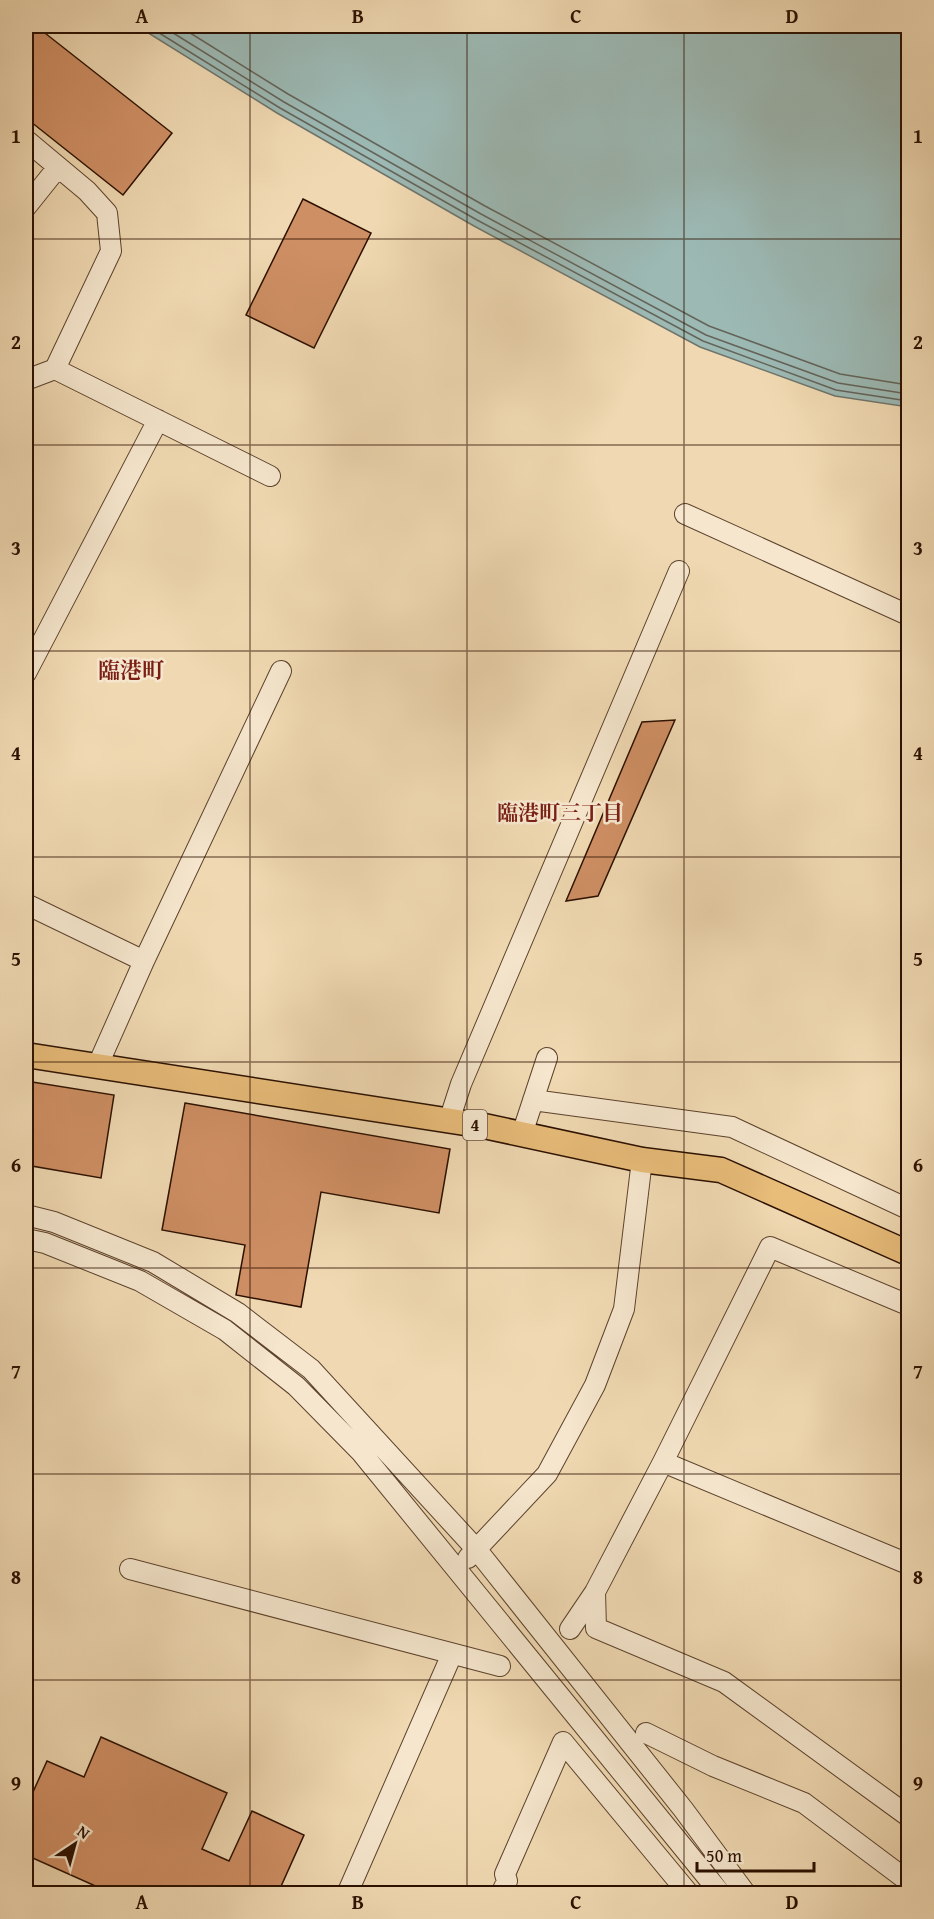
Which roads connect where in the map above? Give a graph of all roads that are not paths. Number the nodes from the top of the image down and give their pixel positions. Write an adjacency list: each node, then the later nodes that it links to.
1 (26, 140): 2 (street)
2 (58, 167): 3 (street); 4 (street)
3 (26, 207)
4 (55, 369): 5 (street); 6 (street)
5 (26, 380)
6 (158, 420): 7 (street); 12 (street)
7 (270, 476)
8 (685, 514): 10 (street)
9 (679, 572): 19 (street)
10 (909, 615)
11 (281, 671): 14 (street)
12 (26, 673)
13 (26, 904): 14 (street)
14 (144, 961): 17 (street)
15 (26, 1055): 17 (main road, 4)
16 (547, 1058): 18 (street)
17 (97, 1067): 19 (main road, 4)
18 (533, 1100): 20 (street); 22 (street)
19 (449, 1121): 20 (main road, 4)
20 (522, 1134): 21 (main road, 4)
21 (642, 1160): 25 (main road, 4); 28 (street)
22 (909, 1209)
23 (26, 1215): 28 (street)
24 (26, 1239): 30 (street)
25 (909, 1253)
26 (909, 1305): 27 (street)
27 (663, 1462): 29 (street); 32 (street)
28 (477, 1550): 30 (street); 43 (street)
29 (909, 1564)
30 (456, 1568): 42 (street)
31 (130, 1569): 34 (street)
32 (595, 1592): 33 (street); 37 (street)
33 (570, 1629)
34 (452, 1654): 35 (street); 39 (street)
35 (500, 1666)
36 (646, 1733): 38 (street)
37 (909, 1816)
38 (909, 1881)
39 (347, 1893)
40 (501, 1893): 41 (street)
41 (689, 1893)
42 (721, 1893)
43 (746, 1893)

